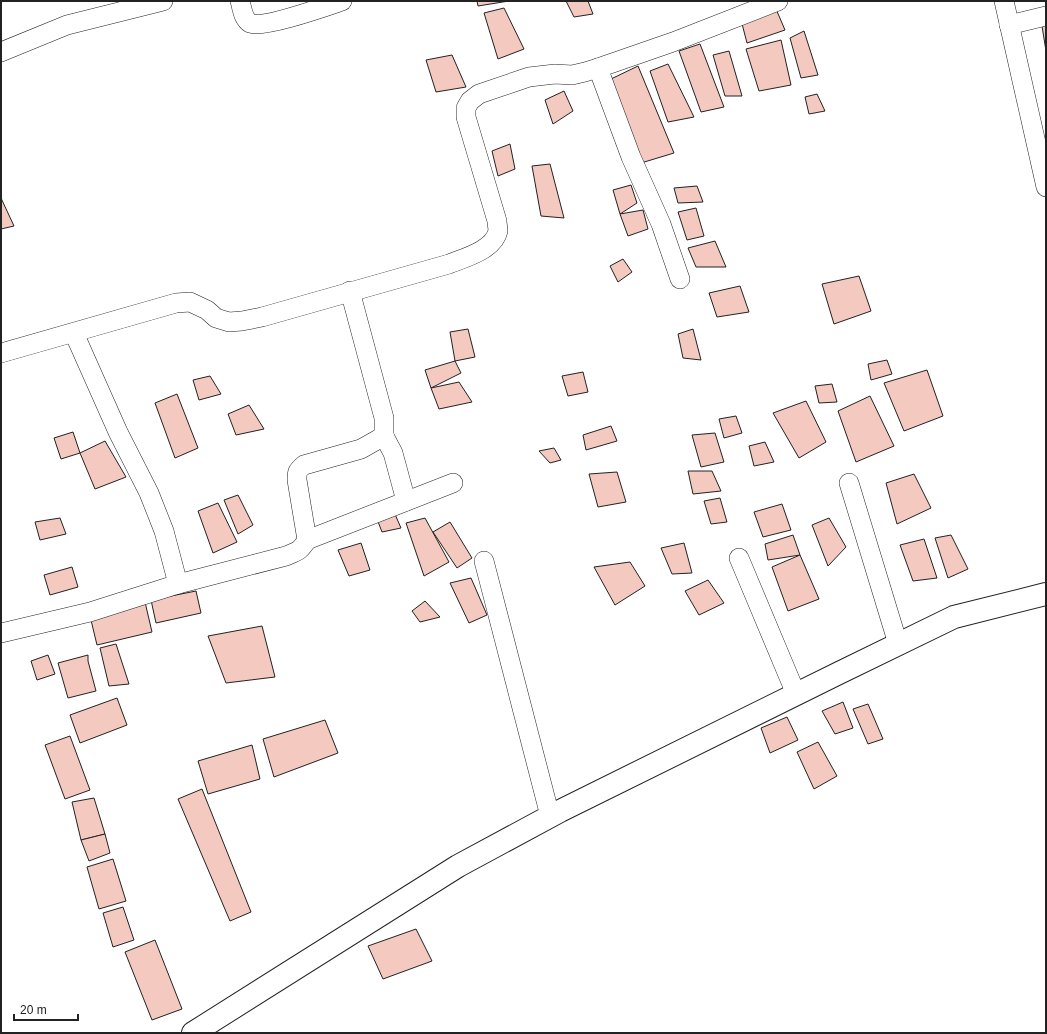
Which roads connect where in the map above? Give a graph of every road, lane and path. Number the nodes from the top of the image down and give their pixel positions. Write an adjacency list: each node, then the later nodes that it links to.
1 (163, 1): 8 (street)
2 (240, 1): 3 (street)
3 (342, 1)
4 (778, 1): 9 (street)
5 (1004, 1): 7 (street)
6 (1046, 16): 7 (street)
7 (1009, 25): 10 (street)
8 (1, 52)
9 (598, 68): 11 (street); 12 (street)
10 (1046, 187)
11 (680, 279)
12 (350, 291): 13 (street); 15 (street)
13 (74, 333): 14 (street); 22 (street)
14 (1, 353)
15 (384, 436): 18 (street); 19 (street)
16 (453, 483): 18 (street)
17 (849, 483): 25 (street)
18 (406, 501): 19 (street)
19 (307, 540): 22 (street)
20 (739, 558): 26 (street)
21 (484, 561): 27 (street)
22 (178, 584): 24 (street)
23 (1046, 594): 25 (street)
24 (1, 633)
25 (898, 644): 26 (street)
26 (796, 694): 27 (street)
27 (550, 816): 28 (street)
28 (193, 1033)

